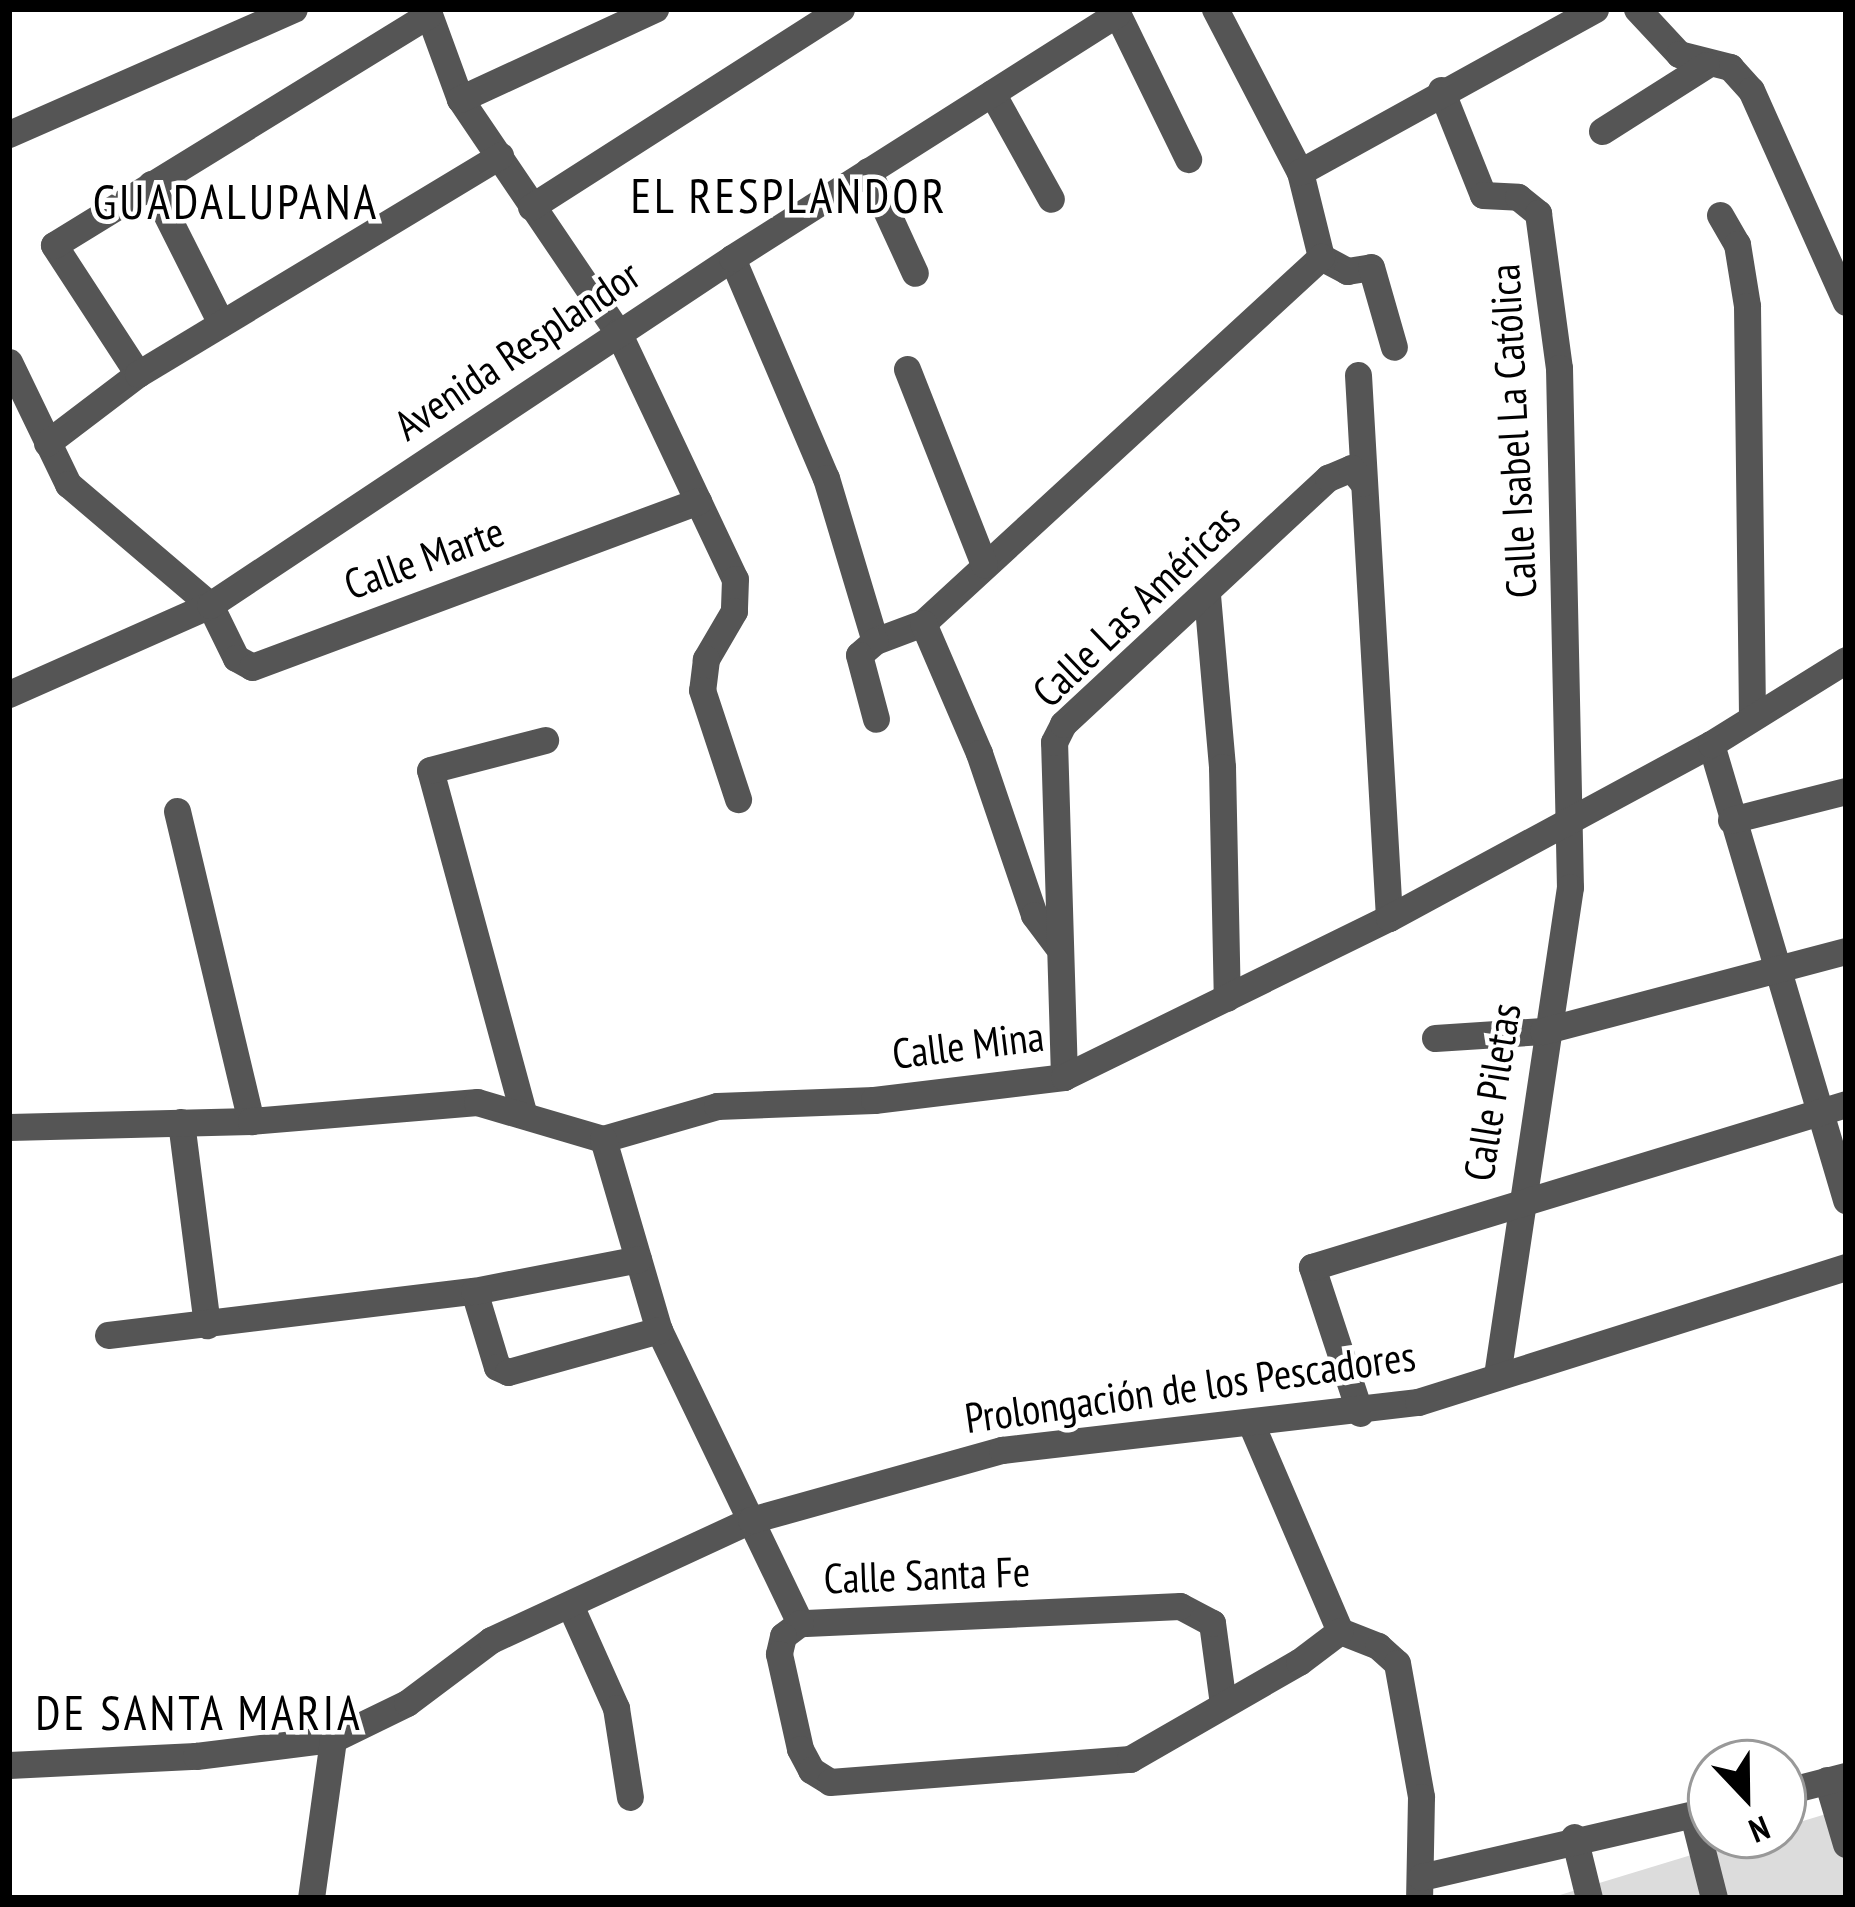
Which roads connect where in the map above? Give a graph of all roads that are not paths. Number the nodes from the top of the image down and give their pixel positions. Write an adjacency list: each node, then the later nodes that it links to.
1 (294, 9): 14 (street)
2 (655, 9): 12 (street)
3 (842, 9): 21 (street)
4 (1595, 9): 10 (street)
5 (1637, 9): 9 (street)
6 (1218, 10): 18 (street)
7 (428, 11): 12 (street); 19 (street)
8 (1116, 12): 11 (street, Avenida Resplandor); 16 (street)
9 (1706, 65): 13 (street); 26 (street)
10 (1441, 90): 18 (street); 51 (street, Calle Isabel La Católica)
11 (992, 93): 17 (street, Avenida Resplandor); 20 (street)
12 (460, 99): 15 (street)
13 (1602, 131)
14 (9, 134)
15 (500, 156): 21 (street); 27 (street)
16 (1188, 159)
17 (868, 171): 24 (street, Avenida Resplandor); 25 (street)
18 (1300, 172): 23 (street)
19 (152, 184): 27 (street); 32 (street)
20 (1051, 199)
21 (531, 207): 28 (street)
22 (1720, 214): 44 (street)
23 (1321, 257): 29 (street); 37 (street)
24 (732, 258): 28 (street, Avenida Resplandor); 41 (street)
25 (915, 273)
26 (1846, 302)
27 (221, 323): 32 (street)
28 (619, 332): 36 (street); 39 (street, Avenida Resplandor)
29 (1394, 347)
30 (9, 362): 34 (street)
31 (907, 369): 37 (street)
32 (138, 374): 34 (street)
33 (1358, 375): 35 (street)
34 (47, 443): 39 (street)
35 (1363, 483): 38 (street, Calle Las Américas); 53 (street)
36 (698, 501): 39 (street, Calle Marte); 49 (street)
37 (984, 564): 40 (street)
38 (1207, 595): 54 (street, Calle Las Américas); 57 (street)
39 (210, 605): 43 (street, Avenida Resplandor)
40 (923, 623): 41 (street); 54 (street)
41 (875, 641): 45 (street)
42 (1846, 660): 44 (street, Calle Mina)
43 (9, 694)
44 (1752, 715): 47 (street, Calle Mina)
45 (876, 719)
46 (544, 740): 62 (street)
47 (1711, 744): 51 (street, Calle Mina); 52 (street)
48 (1846, 791): 52 (street)
49 (739, 799)
50 (177, 811): 63 (street)
51 (1571, 820): 53 (street, Calle Mina); 58 (street, Calle Piletas)
52 (1731, 820): 56 (street)
53 (1389, 917): 57 (street, Calle Mina)
54 (1057, 945): 60 (street, Calle Las Américas)
55 (1846, 951): 56 (street)
56 (1782, 968): 58 (street); 61 (street)
57 (1228, 998): 60 (street, Calle Mina)
58 (1543, 1031): 59 (street); 67 (street, Calle Piletas)
59 (1435, 1038)
60 (1064, 1077): 66 (street, Calle Mina)
61 (1833, 1108): 67 (street); 68 (street)
62 (523, 1112): 63 (street); 66 (street)
63 (251, 1121): 64 (street)
64 (181, 1122): 65 (street); 72 (street)
65 (9, 1126)
66 (603, 1139): 69 (street)
67 (1518, 1200): 75 (street, Calle Piletas); 76 (street)
68 (1846, 1200)
69 (638, 1259): 71 (street); 73 (street)
70 (1846, 1267): 75 (street, Prolongación de los Pescadores)
71 (474, 1292): 72 (street); 73 (street)
72 (207, 1324): 74 (street)
73 (659, 1330): 78 (street)
74 (108, 1335)
75 (1497, 1376): 76 (street, Prolongación de los Pescadores)
76 (1360, 1413): 77 (street, Prolongación de los Pescadores)
77 (1252, 1426): 78 (street, Prolongación de los Pescadores); 81 (street)
78 (751, 1520): 79 (street, Prolongación de los Pescadores); 80 (street)
79 (570, 1605): 83 (street, Prolongación de los Pescadores); 87 (street)
80 (800, 1623): 82 (street, Calle Santa Fe); 82 (street, Calle Santa Fe)
81 (1340, 1631): 82 (street); 92 (street)
82 (1222, 1704)
83 (333, 1738): 84 (street, Prolongación de los Pescadores); 93 (street)
84 (9, 1765)
85 (1837, 1778): 86 (street); 90 (street)
86 (1807, 1786)
87 (630, 1797)
88 (1687, 1816): 89 (street)
89 (1574, 1837): 92 (street); 94 (street)
90 (1846, 1844)
91 (1708, 1859): 95 (street)
92 (1420, 1887)
93 (311, 1898)
94 (1589, 1898)
95 (1714, 1898)

